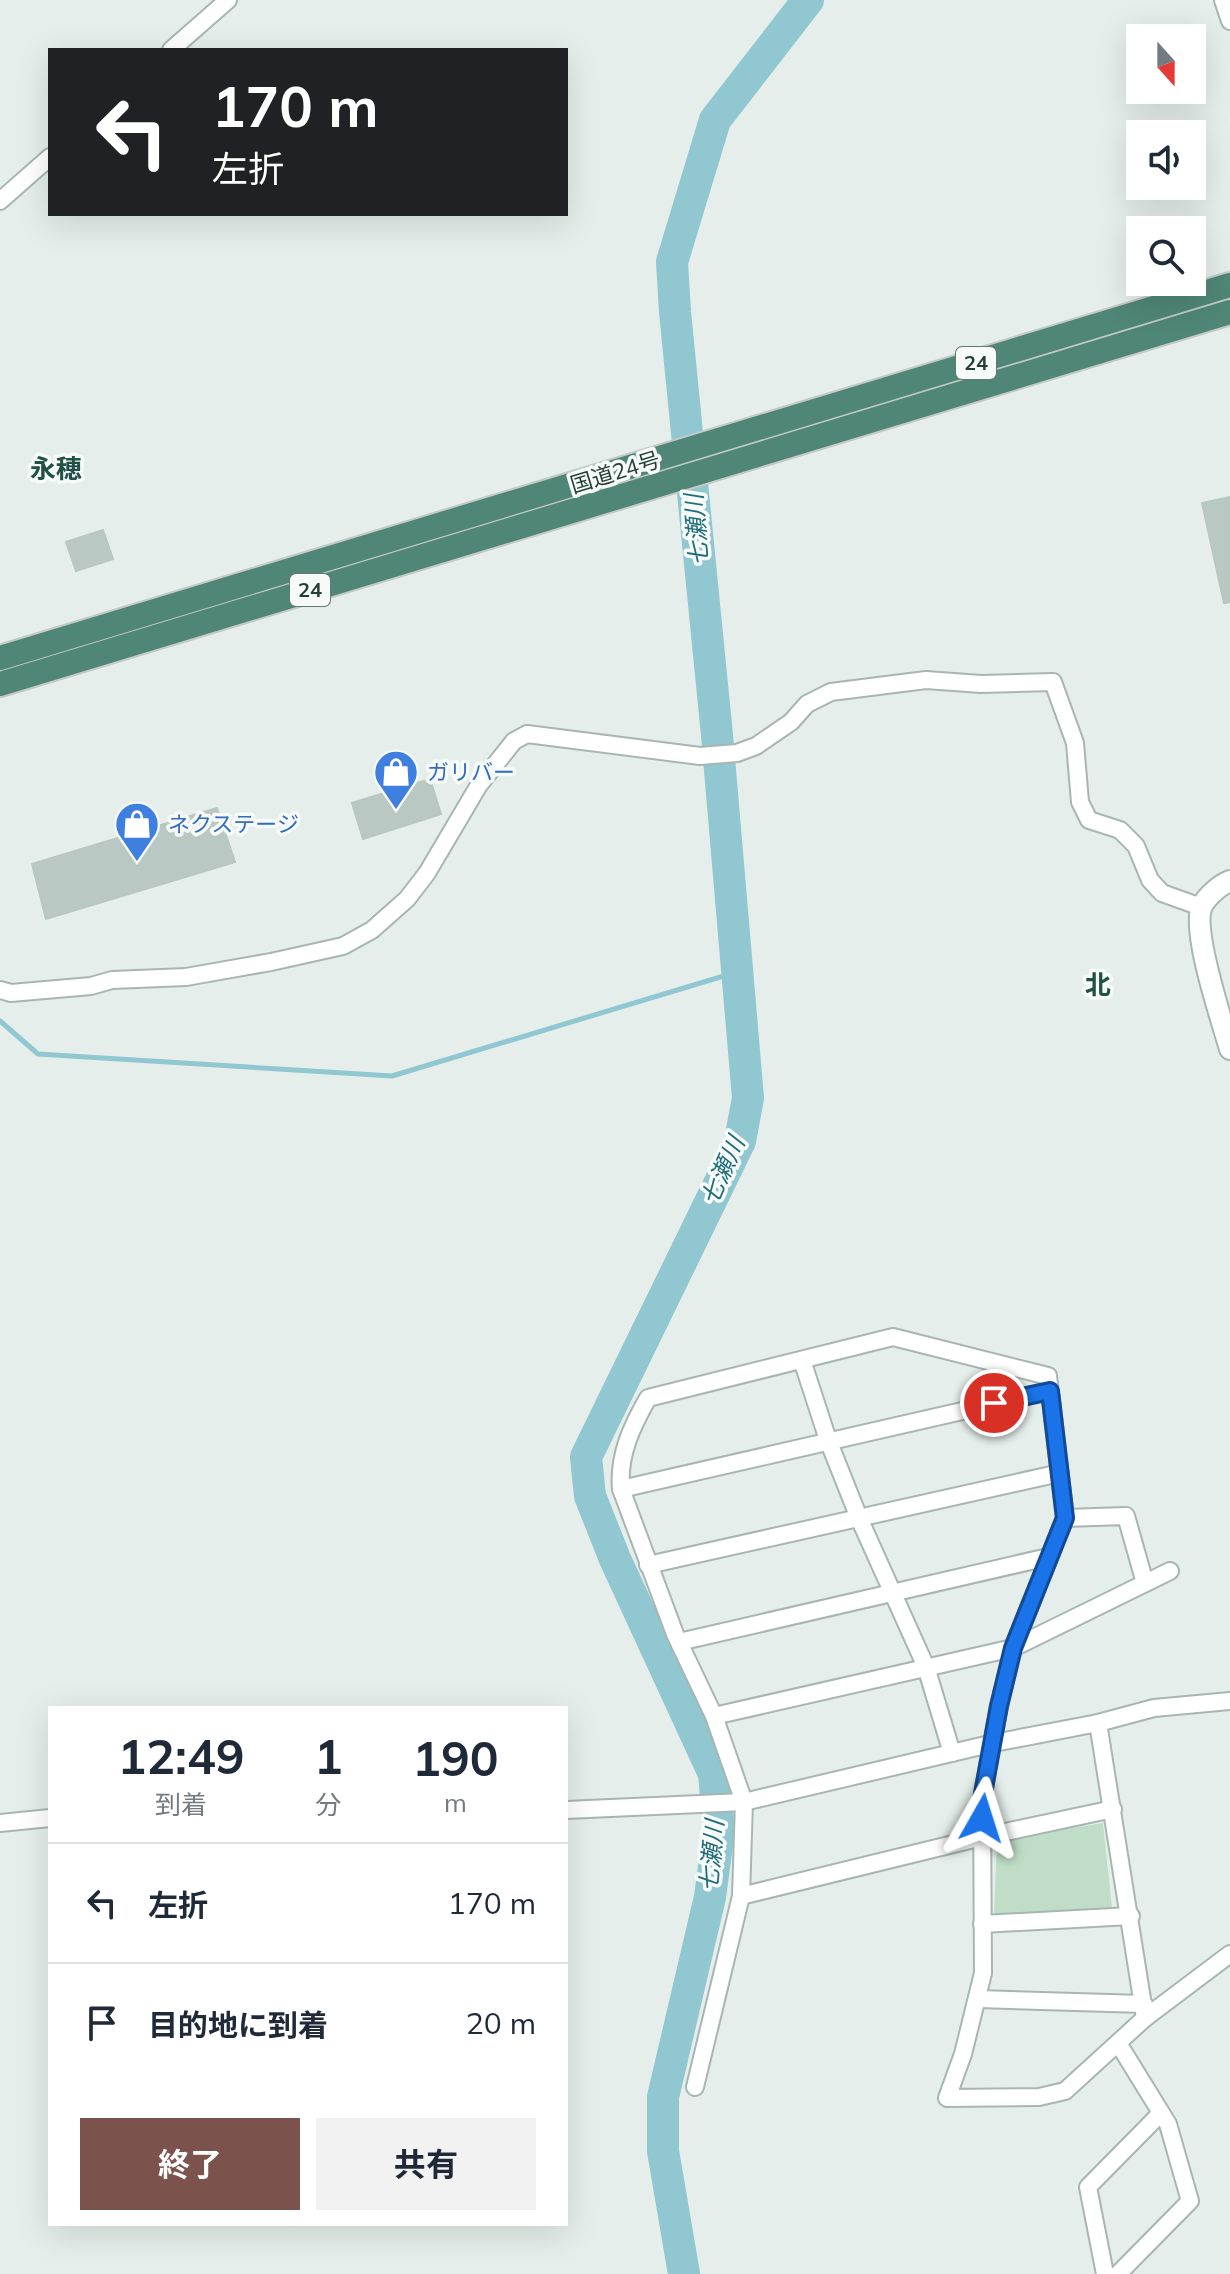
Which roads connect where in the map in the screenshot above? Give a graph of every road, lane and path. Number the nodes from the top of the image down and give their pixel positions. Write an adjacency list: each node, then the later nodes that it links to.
1 (228, 0): 4 (street)
2 (1223, 0): 3 (street)
3 (1230, 21)
4 (173, 48)
5 (48, 159): 6 (street)
6 (0, 201)
7 (1230, 285): 9 (highway, 国道24号 / 24)
8 (1230, 312): 9 (highway, 国道24号 / 24)
9 (616, 485): 10 (highway, 国道24号 / 24); 11 (highway, 国道24号 / 24)
10 (0, 658)
11 (0, 684)
12 (1230, 881): 13 (street)
13 (1201, 907): 14 (street); 15 (street)
14 (0, 990)
15 (1230, 1049)
16 (802, 1360): 17 (street); 18 (street); 20 (street)
17 (1050, 1391): 18 (street); 19 (street)
18 (828, 1440): 20 (street); 21 (street)
19 (1060, 1473): 21 (street); 22 (street)
20 (621, 1489): 24 (street)
21 (859, 1518): 24 (street); 27 (street)
22 (1065, 1518): 23 (street); 26 (street)
23 (1048, 1557): 27 (street); 29 (street)
24 (648, 1565): 28 (street)
25 (1170, 1571): 26 (street)
26 (1145, 1583): 29 (street)
27 (891, 1592): 28 (street); 30 (street)
28 (679, 1642): 32 (street)
29 (1013, 1648): 30 (street); 34 (street)
30 (926, 1667): 32 (street); 35 (street)
31 (1230, 1701): 33 (street)
32 (714, 1716): 36 (street)
33 (1098, 1723): 34 (street); 37 (street)
34 (994, 1743): 35 (street); 41 (street)
35 (952, 1753): 36 (street)
36 (744, 1802): 38 (street); 42 (street)
37 (1113, 1809): 41 (street); 43 (street)
38 (568, 1810)
39 (48, 1818): 40 (street)
40 (0, 1823)
41 (982, 1837): 42 (street); 44 (street)
42 (741, 1896): 49 (street)
43 (1131, 1916): 44 (street); 47 (street)
44 (982, 1924): 46 (street)
45 (1230, 1954): 47 (street)
46 (978, 1999): 47 (street); 48 (street)
47 (1144, 2011): 48 (street)
48 (1118, 2043): 50 (street)
49 (695, 2087)
50 (1161, 2113): 51 (street); 52 (street)
51 (1105, 2274)
52 (1118, 2274)

